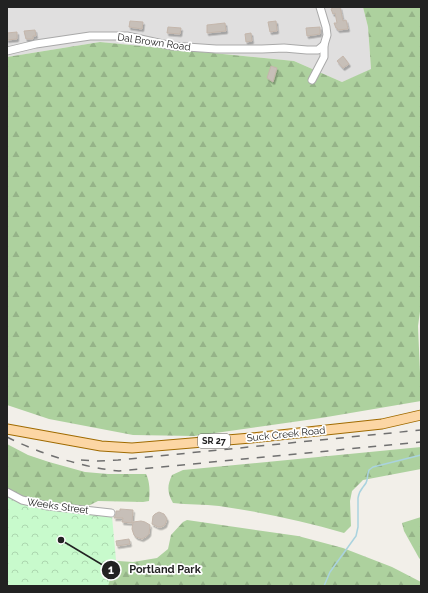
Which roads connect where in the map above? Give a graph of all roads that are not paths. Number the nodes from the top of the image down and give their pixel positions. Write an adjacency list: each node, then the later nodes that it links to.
1 (320, 7): 2 (street)
2 (324, 45): 3 (street, Dal Brown Road); 4 (street)
3 (7, 51)
4 (312, 80)
5 (421, 415): 6 (main road, Suck Creek Road / SR 27)
6 (7, 429)
7 (7, 492): 8 (street, Weeks Street)
8 (111, 513)

